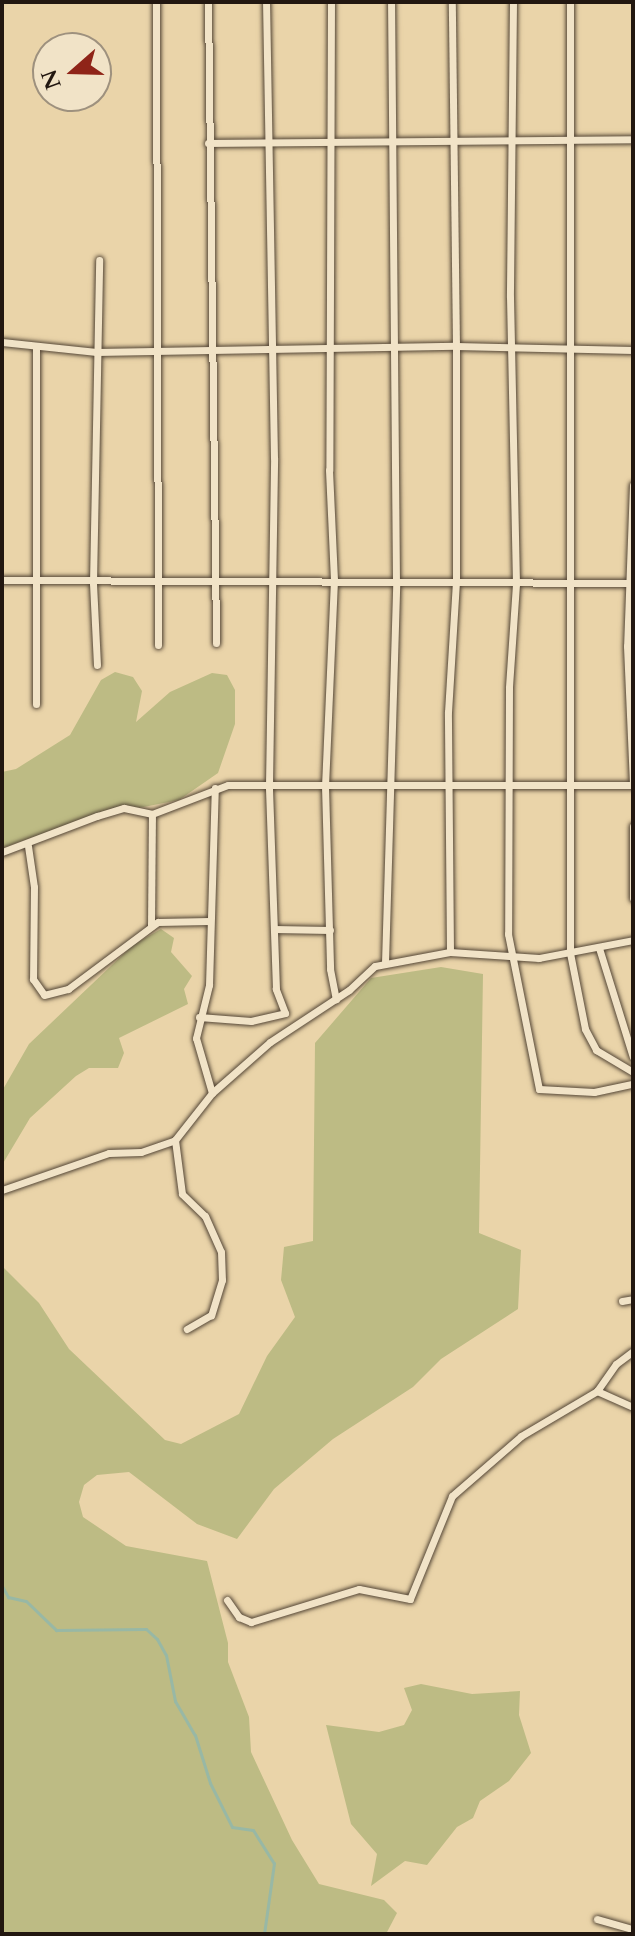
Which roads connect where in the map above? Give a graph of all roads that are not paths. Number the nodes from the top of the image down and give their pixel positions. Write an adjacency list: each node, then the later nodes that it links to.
1 (156, 2): 27 (street)
2 (208, 2): 16 (street)
3 (266, 2): 11 (street)
4 (331, 2): 13 (street)
5 (391, 2): 14 (street)
6 (452, 2): 15 (street)
7 (513, 2): 12 (street)
8 (570, 2): 10 (street)
9 (633, 139): 10 (street)
10 (569, 140): 12 (street); 25 (street)
11 (267, 141): 13 (street); 16 (street); 24 (street)
12 (514, 141): 15 (street); 23 (street)
13 (330, 142): 14 (street); 21 (street)
14 (393, 142): 15 (street); 22 (street)
15 (456, 142): 19 (street)
16 (208, 143): 28 (street)
17 (99, 260): 29 (street)
18 (2, 342): 20 (street)
19 (456, 346): 22 (street); 23 (street); 38 (street)
20 (36, 347): 29 (street); 31 (street)
21 (332, 348): 22 (street); 24 (street); 35 (street)
22 (391, 348): 37 (street)
23 (510, 349): 25 (street); 41 (street)
24 (269, 350): 28 (street); 32 (street)
25 (571, 350): 26 (street); 42 (street)
26 (633, 350)
27 (155, 351): 28 (street); 29 (street); 36 (street)
28 (212, 351): 34 (street)
29 (96, 352): 39 (street)
30 (633, 485): 40 (street)
31 (38, 578): 33 (street); 39 (street); 46 (street)
32 (273, 579): 34 (street); 35 (street); 48 (street)
33 (2, 580)
34 (214, 580): 36 (street); 43 (street)
35 (334, 580): 37 (street); 53 (street)
36 (159, 582): 39 (street); 44 (street)
37 (396, 582): 38 (street); 49 (street)
38 (456, 582): 41 (street); 50 (street)
39 (93, 583): 45 (street)
40 (630, 583): 42 (street); 47 (street)
41 (516, 584): 42 (street); 51 (street)
42 (570, 584): 52 (street)
43 (216, 643)
44 (158, 645)
45 (97, 665)
46 (36, 704)
47 (633, 783): 52 (street)
48 (269, 785): 53 (street); 54 (street); 62 (street)
49 (390, 785): 50 (street); 53 (street); 69 (street)
50 (449, 785): 51 (street); 66 (street)
51 (508, 785): 52 (street); 68 (street)
52 (568, 785): 67 (street)
53 (325, 786): 63 (street)
54 (215, 788): 55 (street); 60 (street)
55 (152, 814): 57 (street); 61 (street)
56 (633, 826): 59 (street)
57 (28, 846): 58 (street); 61 (street)
58 (2, 852)
59 (633, 898)
60 (209, 921): 61 (street); 72 (street)
61 (151, 926)
62 (274, 929): 63 (street); 71 (street)
63 (330, 930): 70 (street)
64 (633, 940): 65 (street)
65 (599, 948): 67 (street); 74 (street)
66 (450, 952): 68 (street); 69 (street)
67 (570, 953): 68 (street); 75 (street)
68 (512, 960): 76 (street)
69 (385, 963): 70 (street)
70 (336, 999): 73 (street)
71 (285, 1013): 72 (street); 73 (street)
72 (199, 1017): 77 (street)
73 (291, 1026): 77 (street)
74 (633, 1057)
75 (633, 1072)
76 (633, 1084)
77 (212, 1093): 78 (street)
78 (175, 1140): 79 (street); 82 (street)
79 (2, 1190)
80 (633, 1299): 81 (street)
81 (622, 1301)
82 (187, 1329)
83 (633, 1351): 84 (street)
84 (597, 1391): 85 (street); 86 (street)
85 (633, 1407)
86 (227, 1600)
87 (597, 1919): 88 (street)
88 (633, 1929)

